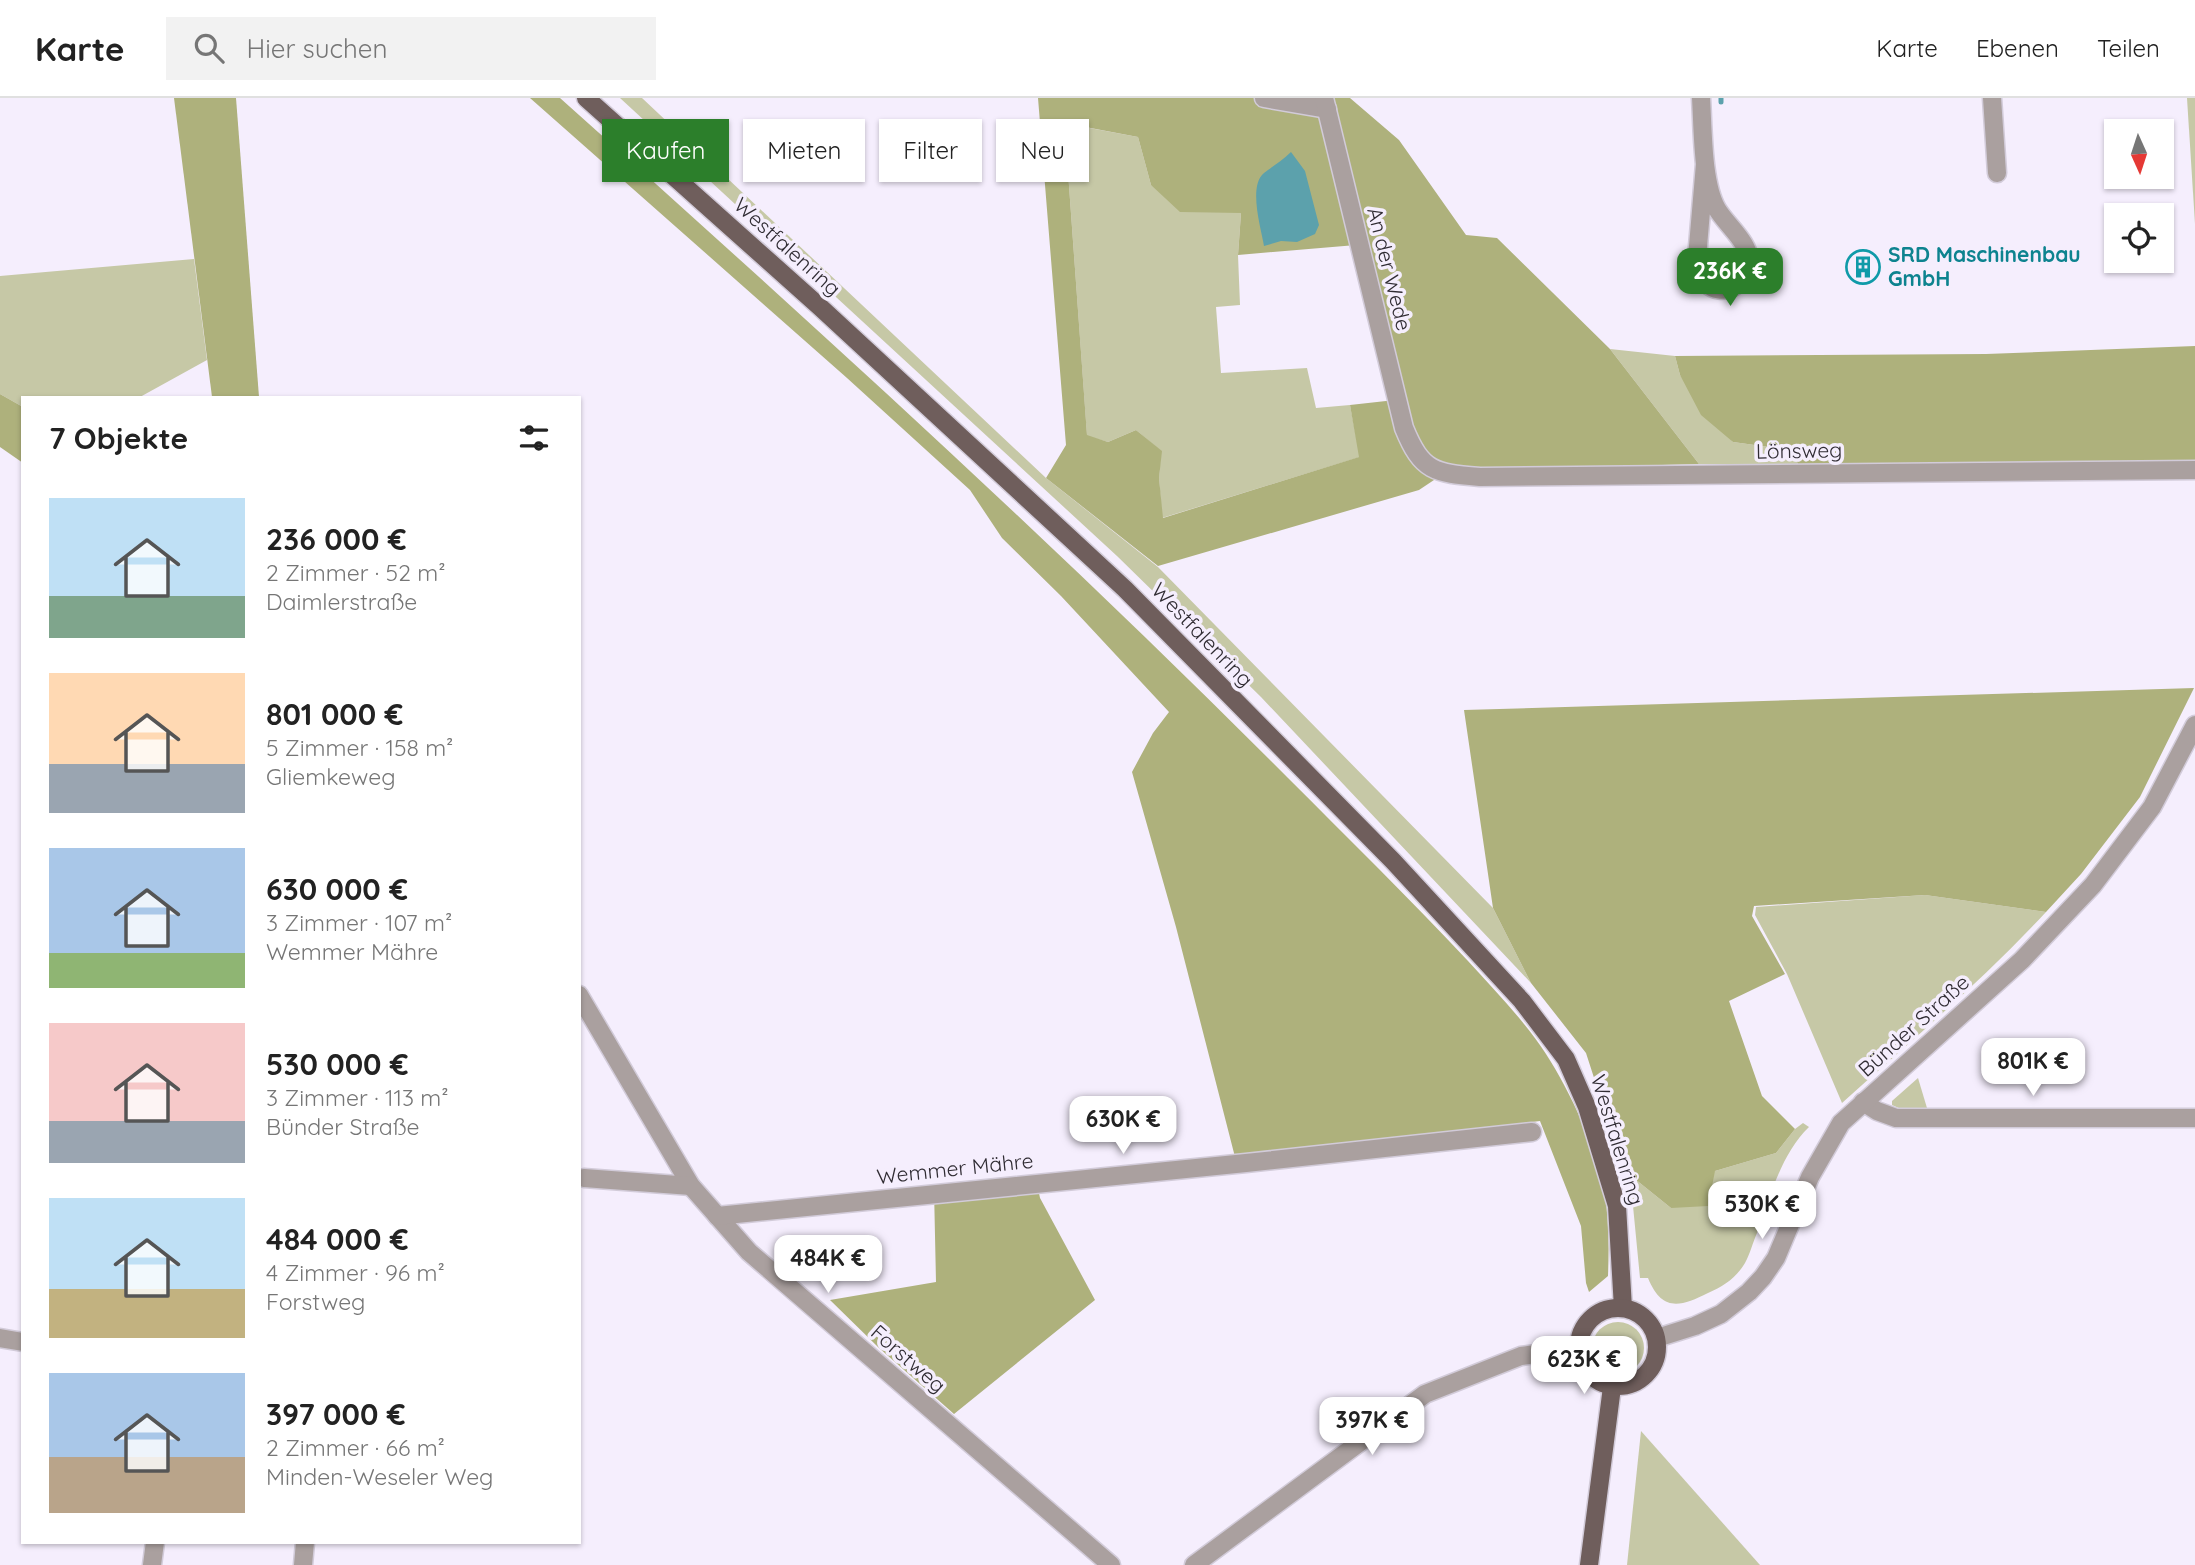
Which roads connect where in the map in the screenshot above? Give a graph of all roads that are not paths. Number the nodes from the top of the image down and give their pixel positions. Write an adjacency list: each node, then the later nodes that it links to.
1 (586, 98): 18 (main road, Westfalenring)
2 (1264, 98): 5 (street)
3 (1701, 98): 6 (street)
4 (1992, 98): 7 (street)
5 (1326, 103): 8 (street, An der Wede)
6 (1705, 164): 6 (street)
7 (1997, 173)
8 (1413, 450): 9 (street, Lönsweg)
9 (2195, 470)
10 (2195, 725): 12 (street, Bünder Straße)
11 (581, 999): 16 (street, Forstweg)
12 (1863, 1102): 13 (street); 20 (street, Bünder Straße)
13 (2195, 1118)
14 (1532, 1132): 17 (street, Wemmer Mähre)
15 (584, 1178): 16 (street)
16 (691, 1186): 17 (street, Forstweg)
17 (717, 1216): 28 (street, Forstweg)
18 (1623, 1308): 20 (main road); 22 (main road)
19 (0, 1338): 21 (street)
20 (1657, 1338): 23 (main road)
21 (21, 1342)
22 (1578, 1348): 23 (main road); 29 (street)
23 (1612, 1387): 30 (main road)
24 (155, 1544): 26 (street)
25 (305, 1544): 27 (street)
26 (152, 1565)
27 (303, 1565)
28 (1111, 1565)
29 (1194, 1565)
30 (1589, 1565)

